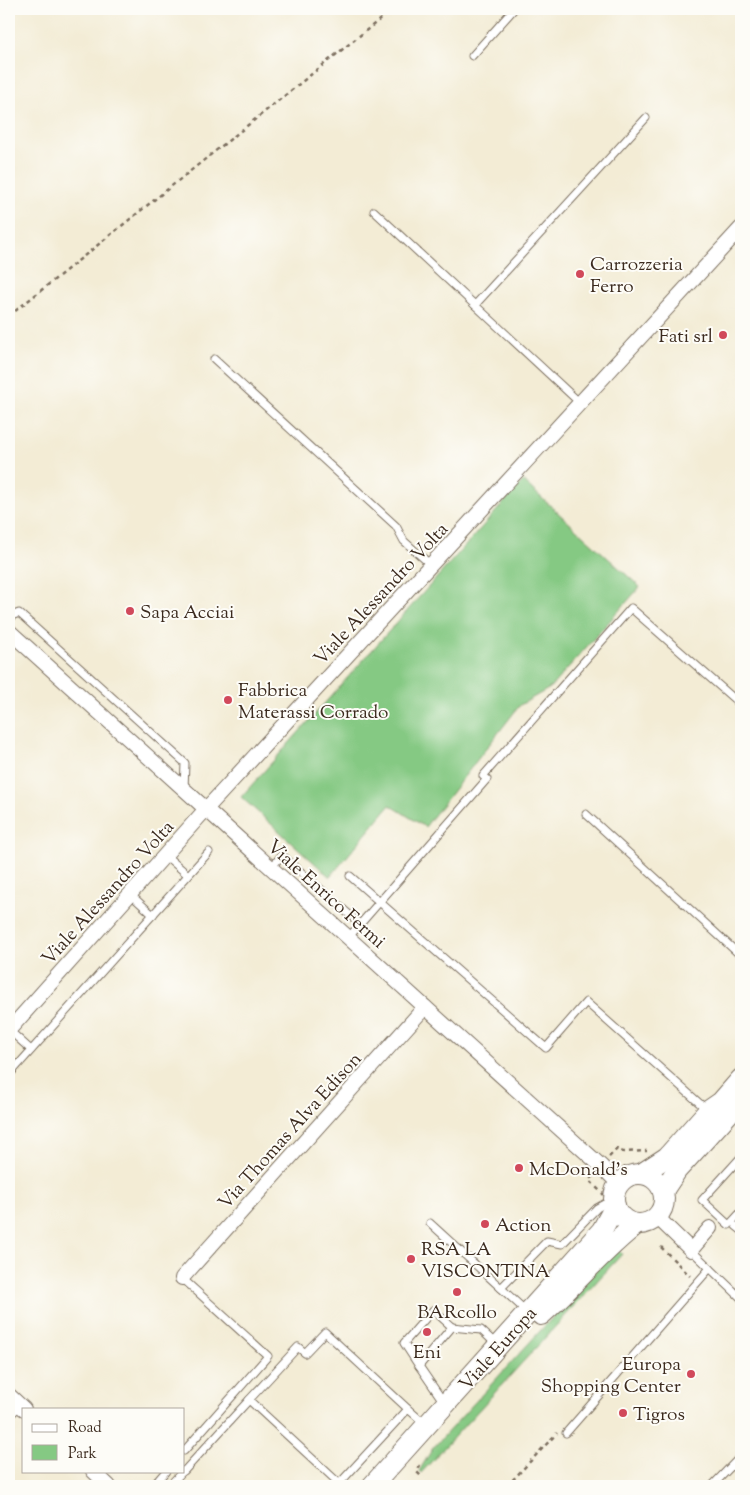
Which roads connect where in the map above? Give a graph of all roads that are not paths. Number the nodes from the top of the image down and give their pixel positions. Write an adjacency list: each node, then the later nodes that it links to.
1 (514, 9): 2 (lane)
2 (472, 56)
3 (646, 118): 6 (lane)
4 (374, 211): 6 (lane)
5 (741, 228): 8 (street, Viale Alessandro Volta)
6 (475, 305): 8 (lane)
7 (214, 359): 9 (lane)
8 (580, 403): 9 (street, Viale Alessandro Volta)
9 (430, 565): 14 (street, Viale Alessandro Volta)
10 (9, 617): 13 (lane)
11 (9, 631): 13 (street, Viale Enrico Fermi)
12 (741, 705): 22 (lane)
13 (184, 790): 14 (street, Viale Enrico Fermi)
14 (206, 809): 17 (street, Viale Alessandro Volta); 18 (street, Viale Enrico Fermi)
15 (586, 814): 26 (lane)
16 (209, 852): 19 (lane)
17 (165, 855): 19 (lane); 21 (street, Viale Alessandro Volta)
18 (271, 868): 24 (lane); 25 (street, Viale Enrico Fermi)
19 (188, 875): 23 (lane)
20 (350, 876): 22 (lane)
21 (130, 894): 23 (lane); 28 (street, Viale Alessandro Volta)
22 (380, 902): 24 (lane); 33 (lane)
23 (153, 915): 29 (lane)
24 (360, 924): 25 (lane)
25 (348, 938): 27 (street, Viale Enrico Fermi)
26 (741, 956)
27 (425, 1007): 37 (street, Viale Enrico Fermi); 46 (street, Via Thomas Alva Edison)
28 (9, 1030): 29 (lane)
29 (31, 1050): 30 (lane)
30 (9, 1075)
31 (741, 1079): 33 (main road)
32 (741, 1100): 36 (main road)
33 (708, 1111): 35 (main road)
34 (741, 1157): 40 (lane)
35 (641, 1174): 36 (main road); 37 (main road)
36 (663, 1191): 39 (main road)
37 (616, 1196): 42 (main road); 47 (lane); 49 (main road, Viale Europa)
38 (741, 1212): 40 (lane)
39 (657, 1217): 42 (main road); 44 (street)
40 (720, 1217): 43 (lane)
41 (430, 1223): 47 (lane)
42 (637, 1224): 72 (main road, Viale Europa)
43 (710, 1228): 44 (street)
44 (691, 1250): 45 (lane)
45 (710, 1268): 48 (lane); 60 (lane)
46 (182, 1278): 61 (lane)
47 (501, 1288): 49 (lane)
48 (741, 1298)
49 (528, 1313): 51 (main road, Viale Europa)
50 (452, 1327): 51 (lane); 52 (lane); 52 (lane)
51 (498, 1346): 55 (main road, Viale Europa)
52 (419, 1366): 55 (lane)
53 (9, 1396): 56 (street)
54 (249, 1400): 57 (lane); 63 (lane); 68 (lane)
55 (446, 1406): 59 (main road, Viale Europa)
56 (22, 1407): 58 (lane)
57 (408, 1409): 59 (lane); 68 (lane)
58 (9, 1416)
59 (427, 1426): 71 (main road, Viale Europa)
60 (566, 1433)
61 (185, 1450)
62 (741, 1456): 73 (lane)
63 (185, 1470)
64 (94, 1472): 67 (street)
65 (165, 1472): 69 (lane)
66 (183, 1472): 70 (lane)
67 (104, 1485)
68 (339, 1485)
69 (153, 1486)
70 (169, 1486)
71 (372, 1486)
72 (388, 1486)
73 (712, 1486)

